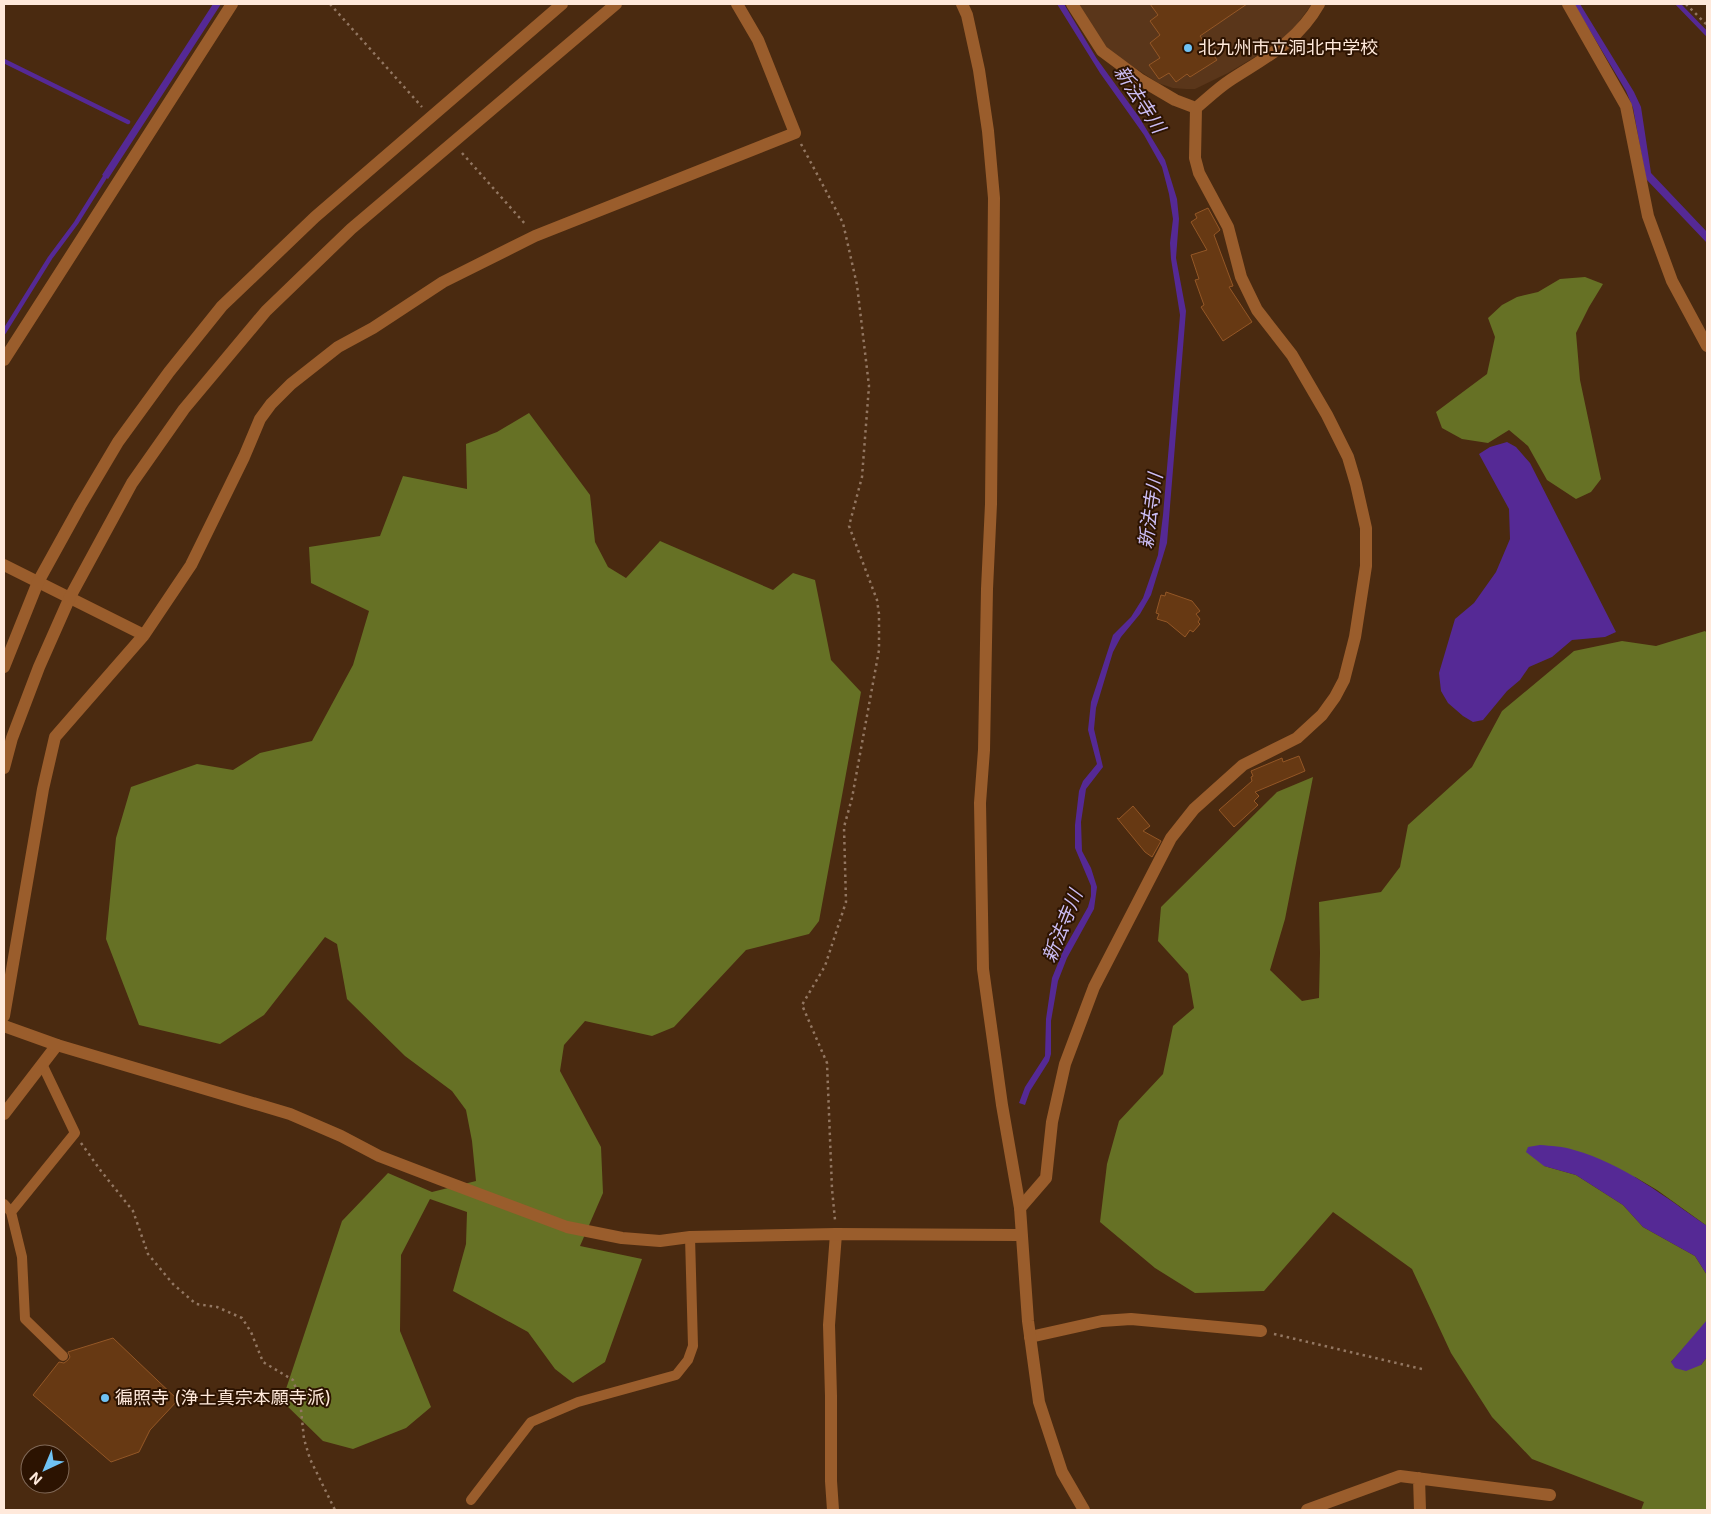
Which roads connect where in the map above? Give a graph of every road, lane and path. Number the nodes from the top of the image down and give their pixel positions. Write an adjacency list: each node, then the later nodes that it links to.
1 (232, 4): 14 (street)
2 (562, 4): 16 (street)
3 (616, 4): 17 (street)
4 (740, 4): 12 (street)
5 (962, 4): 28 (street)
6 (1072, 4): 11 (street)
7 (1319, 4): 11 (street)
8 (1568, 4): 13 (street)
9 (1686, 4): 10 (path)
10 (1707, 25)
11 (1196, 108): 28 (street)
12 (794, 133): 18 (street); 31 (path)
13 (1707, 346)
14 (4, 360)
15 (4, 565): 16 (street)
16 (38, 582): 17 (street); 19 (street)
17 (70, 597): 18 (street); 20 (street)
18 (144, 635): 21 (street)
19 (4, 667)
20 (4, 768)
21 (4, 1016)
22 (4, 1026): 23 (street)
23 (57, 1045): 24 (street); 33 (street)
24 (42, 1064): 25 (street); 26 (lane)
25 (4, 1114)
26 (75, 1133): 29 (lane); 41 (path)
27 (4, 1204): 29 (lane)
28 (1020, 1208): 32 (street)
29 (11, 1212): 30 (lane); 36 (lane)
30 (4, 1222)
31 (836, 1234): 32 (street); 33 (street); 42 (street)
32 (1022, 1235): 35 (street)
33 (690, 1237): 40 (lane)
34 (1261, 1331): 35 (street); 37 (path)
35 (1030, 1337): 43 (street)
36 (63, 1356)
37 (1422, 1369)
38 (1419, 1478): 39 (street); 44 (street); 45 (street)
39 (1550, 1495)
40 (471, 1500)
41 (335, 1510)
42 (833, 1510)
43 (1084, 1510)
44 (1307, 1510)
45 (1420, 1510)

